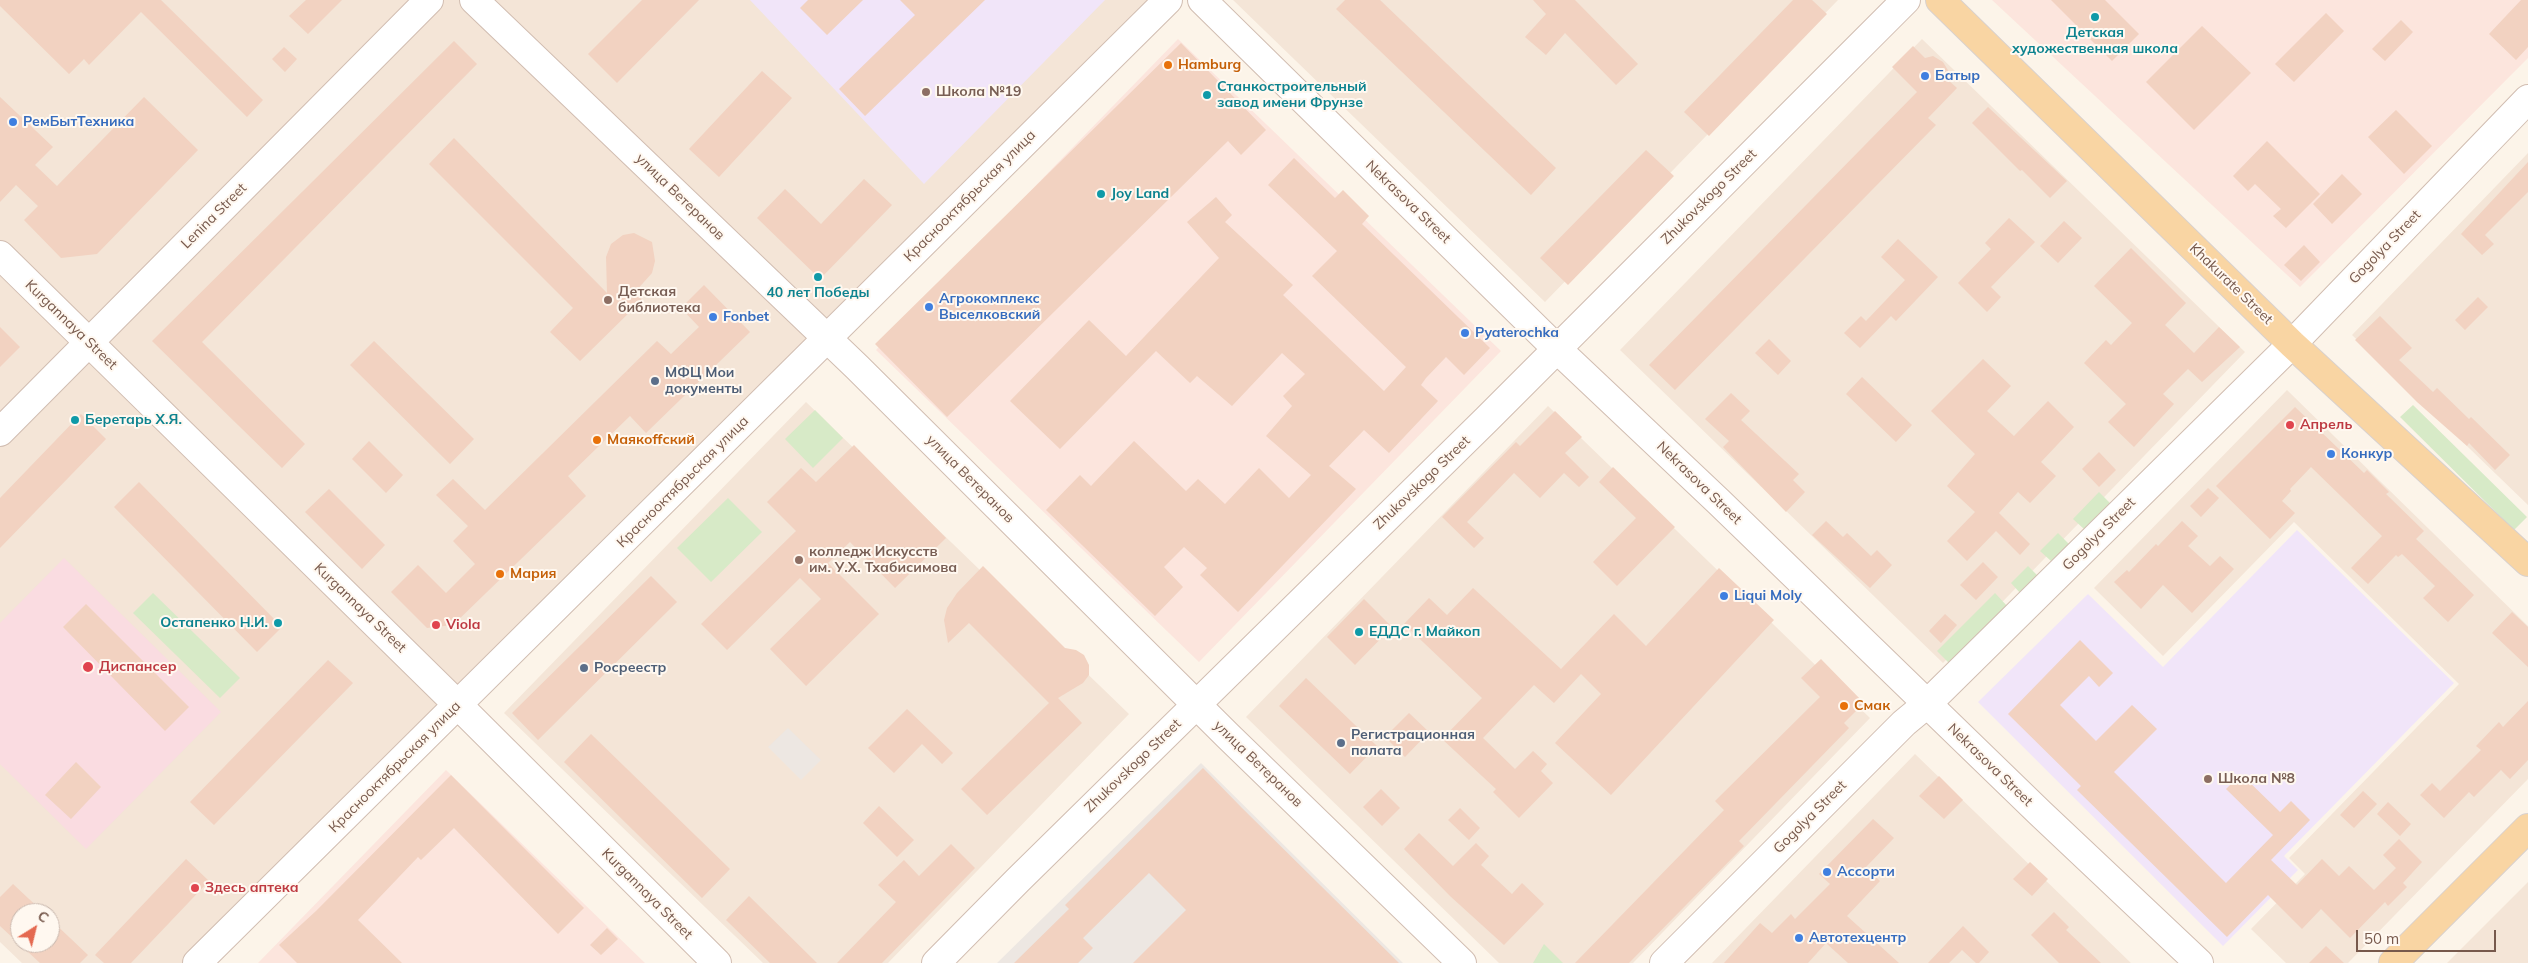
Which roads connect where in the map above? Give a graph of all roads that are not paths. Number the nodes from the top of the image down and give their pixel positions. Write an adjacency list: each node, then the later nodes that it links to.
1 (429, 0): 10 (street, Lenina Street)
2 (474, 0): 9 (street, улица Ветеранов)
3 (1168, 0): 9 (street, Краснооктябрьская улица)
4 (1202, 0): 12 (street, Nekrasova Street)
5 (1906, 0): 12 (street, Zhukovskogo Street)
6 (1940, 0): 11 (main road, Khakurate Street)
7 (2528, 99): 11 (street, Gogolya Street)
8 (0, 255): 10 (street, Kurgannaya Street)
9 (827, 338): 15 (street, улица Ветеранов); 17 (street, Краснооктябрьская улица)
10 (89, 342): 13 (street, Lenina Street); 17 (street, Kurgannaya Street)
11 (2292, 344): 14 (main road, Khakurate Street); 16 (street, Gogolya Street)
12 (1557, 349): 15 (street, Zhukovskogo Street); 16 (street, Nekrasova Street)
13 (0, 432)
14 (2528, 562)
15 (1197, 704): 21 (street, Zhukovskogo Street); 22 (street, улица Ветеранов)
16 (1927, 704): 23 (street, Gogolya Street); 24 (street, Nekrasova Street)
17 (458, 705): 19 (street, Краснооктябрьская улица); 20 (street, Kurgannaya Street)
18 (2528, 828): 25 (main road)
19 (197, 963)
20 (718, 963)
21 (936, 963)
22 (1462, 963)
23 (1664, 963)
24 (2199, 963)
25 (2393, 963)

